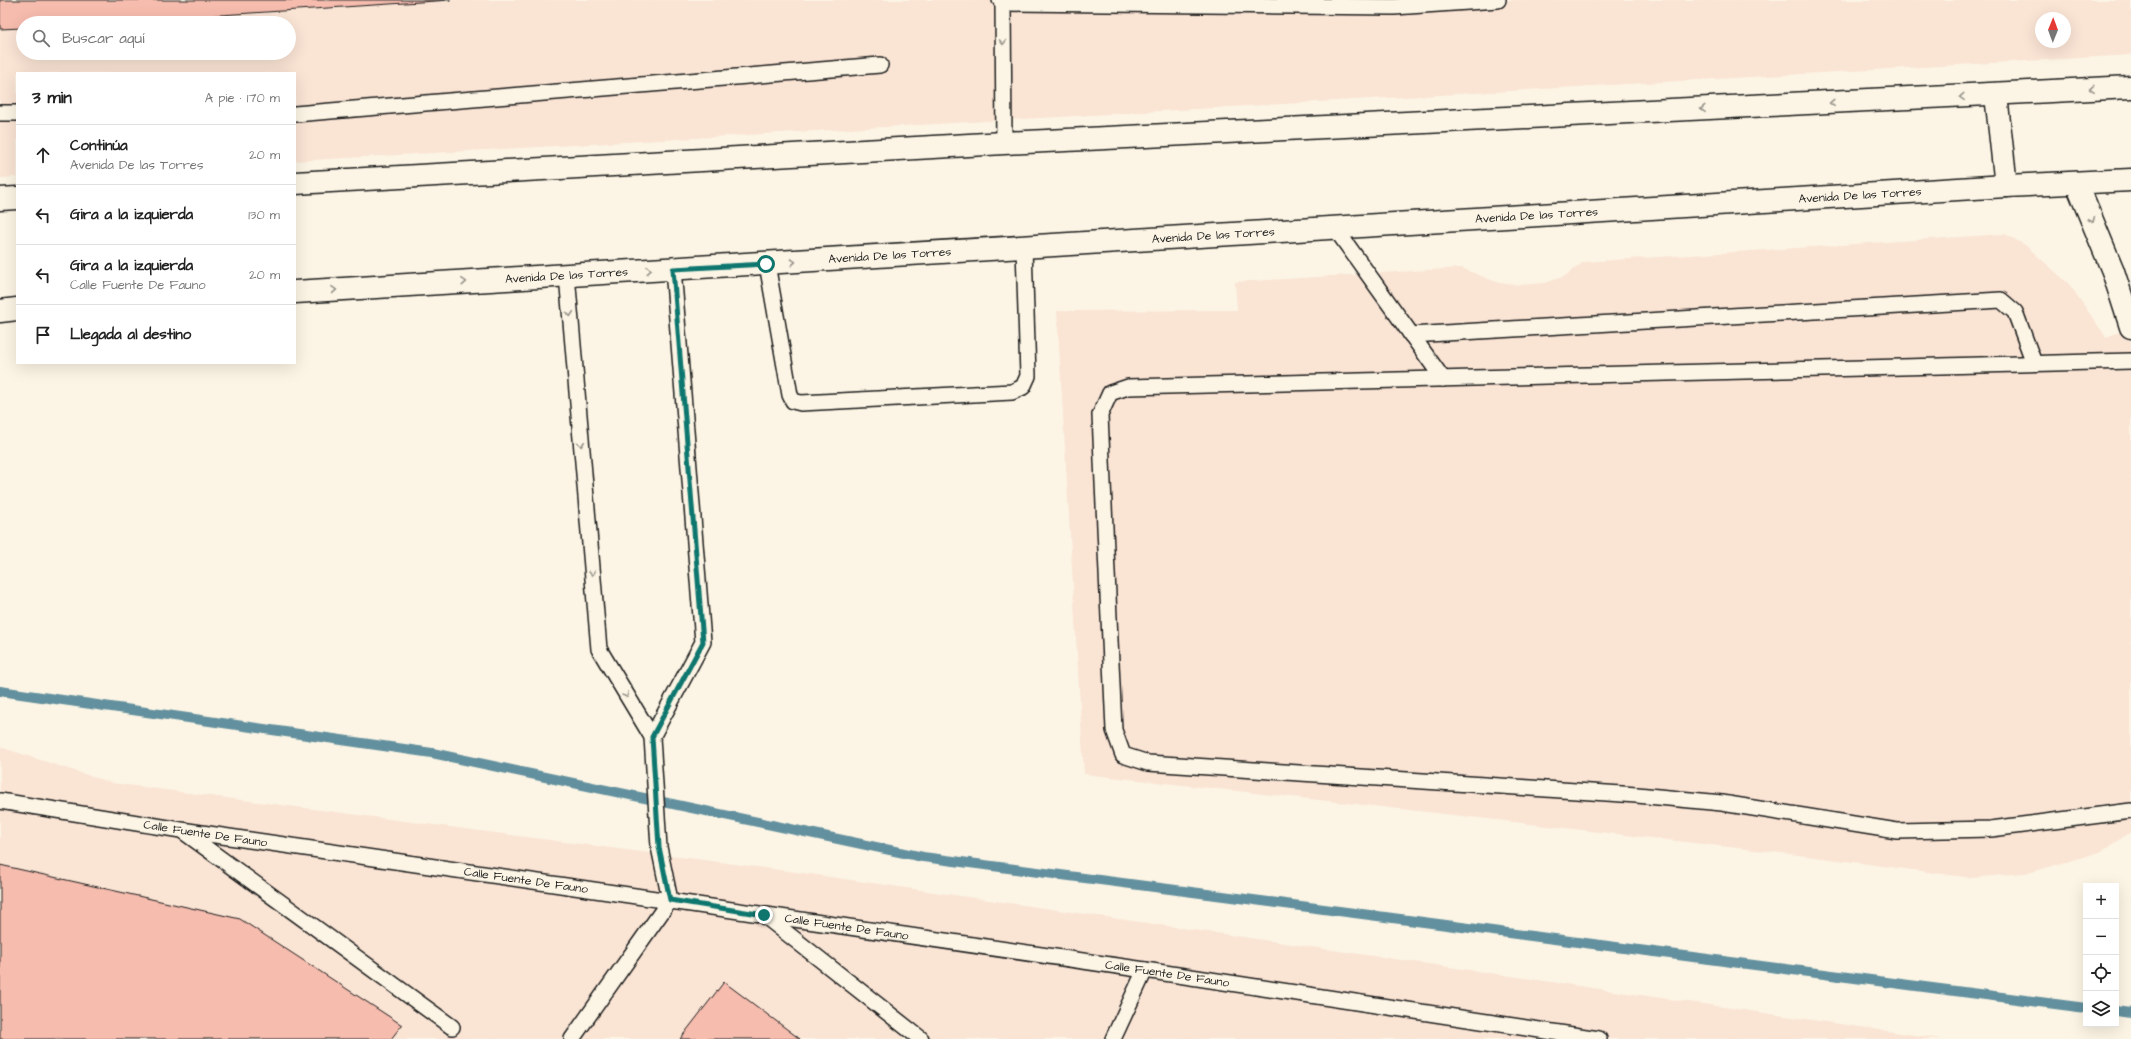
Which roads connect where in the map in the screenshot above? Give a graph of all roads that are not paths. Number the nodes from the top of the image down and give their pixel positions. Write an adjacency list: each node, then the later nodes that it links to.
1 (1498, 0): 2 (lane)
2 (1002, 2): 9 (lane, one-way to 9)
3 (880, 65): 8 (lane)
4 (2131, 87): 5 (main road, one-way to 5)
5 (1996, 95): 9 (main road, one-way to 9); 13 (main road)
6 (0, 113): 7 (lane)
7 (16, 114)
8 (296, 114)
9 (1004, 144): 11 (main road)
10 (2131, 180): 12 (main road, Avenida De las Torres)
11 (296, 183)
12 (2077, 184): 13 (main road, Avenida De las Torres); 24 (main road, one-way to 24)
13 (2006, 186): 16 (main road, Avenida De las Torres)
14 (16, 198): 15 (main road)
15 (0, 199)
16 (1335, 228): 17 (main road, Avenida De las Torres); 25 (lane)
17 (1024, 248): 18 (main road, Avenida De las Torres, one-way to 17); 18 (lane)
18 (766, 264): 19 (main road, Avenida De las Torres)
19 (673, 269): 20 (main road, Avenida De las Torres, one-way to 19); 29 (lane)
20 (567, 275): 21 (main road, Avenida De las Torres, one-way to 20); 29 (lane, one-way to 29)
21 (296, 292)
22 (16, 310): 23 (main road)
23 (0, 311)
24 (2131, 327)
25 (1411, 335): 27 (lane); 28 (lane)
26 (2131, 361): 27 (lane)
27 (2034, 363): 28 (lane)
28 (1443, 379): 31 (lane)
29 (652, 737): 33 (lane)
30 (0, 801): 32 (lane, Calle Fuente De Fauno)
31 (2131, 811)
32 (181, 830): 33 (lane, Calle Fuente De Fauno); 36 (lane)
33 (670, 900): 34 (lane, Calle Fuente De Fauno); 37 (lane)
34 (764, 915): 35 (lane, Calle Fuente De Fauno); 38 (lane)
35 (1145, 970): 39 (lane); 40 (lane, Calle Fuente De Fauno)
36 (452, 1027)
37 (572, 1039)
38 (921, 1039)
39 (1112, 1039)
40 (1599, 1039)

